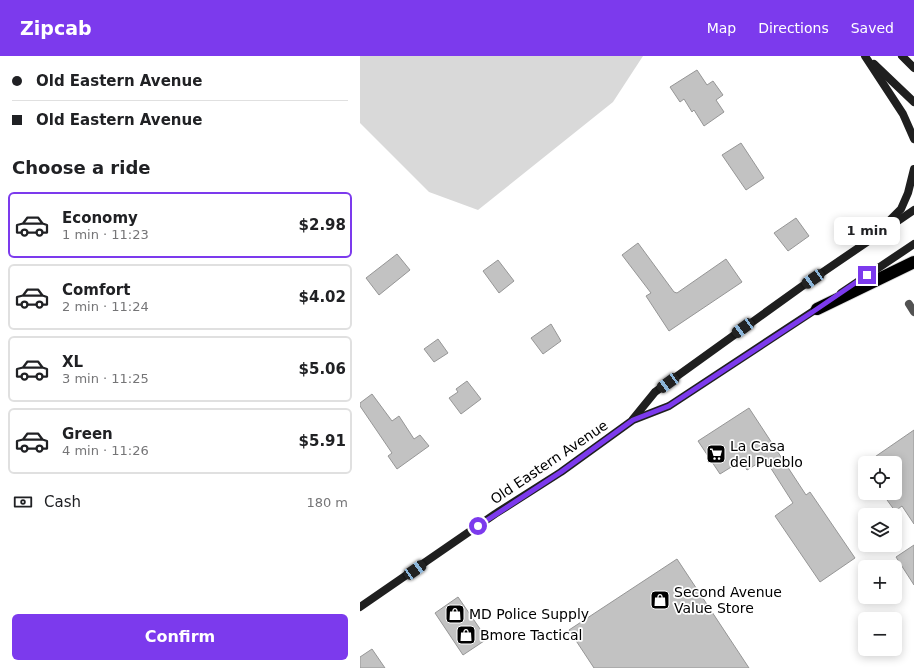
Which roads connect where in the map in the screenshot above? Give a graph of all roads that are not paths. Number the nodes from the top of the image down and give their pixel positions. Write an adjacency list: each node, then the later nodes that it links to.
1 (866, 56): 4 (street); 5 (street)
2 (902, 56): 3 (street)
3 (914, 68)
4 (914, 102)
5 (914, 139)
6 (914, 169): 9 (street)
7 (914, 210): 9 (street, Old Eastern Avenue)
8 (914, 244): 12 (street, Old Eastern Avenue)
9 (864, 245): 14 (street, Old Eastern Avenue)
10 (914, 262): 12 (highway)
11 (909, 304): 13 (street)
12 (817, 309): 14 (street, Old Eastern Avenue)
13 (914, 312)
14 (633, 420): 15 (street, Old Eastern Avenue)
15 (360, 606)

